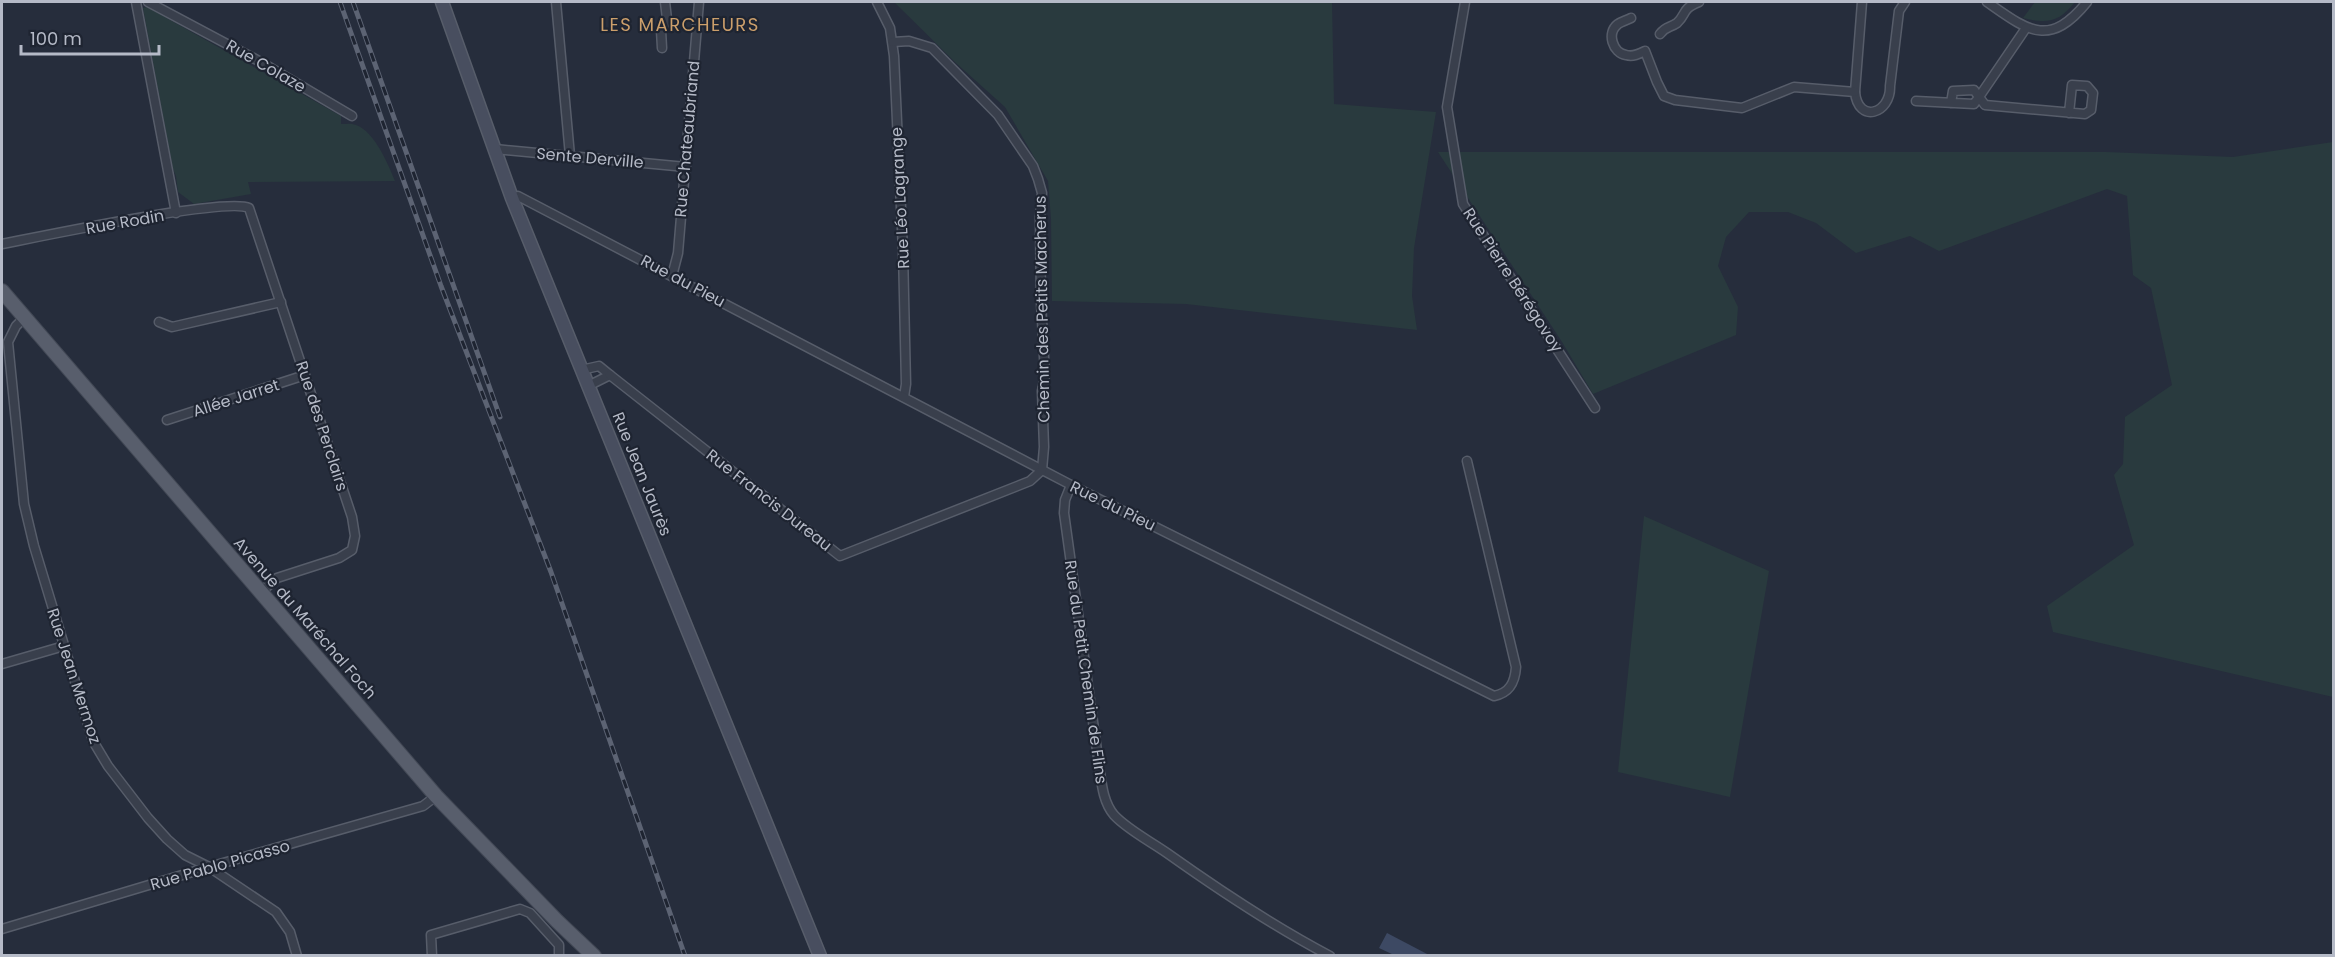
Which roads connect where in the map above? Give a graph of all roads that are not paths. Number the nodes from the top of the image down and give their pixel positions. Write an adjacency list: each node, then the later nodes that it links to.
1 (136, 2): 30 (street)
2 (148, 2): 24 (street, Rue Colaze)
3 (442, 2): 25 (main road, Rue Jean Jaurès)
4 (556, 2): 26 (street)
5 (665, 2): 18 (street)
6 (699, 2): 27 (street, Rue Chateaubriand)
7 (877, 2): 17 (street, Rue Léo Lagrange)
8 (1465, 2): 43 (street, Rue Pierre Bérégovoy)
9 (1699, 2): 16 (street)
10 (1862, 2): 19 (street)
11 (1905, 2): 19 (street)
12 (1987, 2): 15 (street)
13 (2087, 2): 15 (street)
14 (1631, 18): 19 (street)
15 (2026, 28): 20 (street)
16 (1660, 34)
17 (893, 42): 42 (street, Rue Léo Lagrange); 46 (street, Chemin des Petits Macherus)
18 (662, 48)
19 (1855, 92)
20 (1979, 97): 22 (street); 22 (street); 23 (street)
21 (1916, 100): 22 (street)
22 (1952, 103)
23 (2069, 113)
24 (352, 116)
25 (495, 149): 26 (street, Sente Derville); 28 (main road, Rue Jean Jaurès)
26 (570, 156): 27 (street, Sente Derville)
27 (686, 166): 32 (street, Rue Chateaubriand)
28 (512, 198): 32 (street, Rue du Pieu); 38 (main road, Rue Jean Jaurès)
29 (249, 208): 30 (street, Rue Rodin); 34 (street, Rue des Perclairs)
30 (176, 213): 31 (street, Rue Rodin)
31 (2, 244)
32 (672, 276): 42 (street, Rue du Pieu)
33 (2, 291): 35 (main road, Avenue du Maréchal Foch)
34 (281, 302): 36 (street); 39 (street, Rue des Perclairs)
35 (24, 318): 37 (street, Rue Jean Mermoz); 48 (main road, Avenue du Maréchal Foch)
36 (159, 322)
37 (5, 343): 49 (street, Rue Jean Mermoz)
38 (581, 370): 40 (street, Rue Francis Dureau); 41 (main road, Rue Jean Jaurès)
39 (305, 375): 44 (street, Allée Jarret); 48 (street, Rue des Perclairs)
40 (610, 375): 41 (street); 46 (street, Rue Francis Dureau)
41 (588, 386): 58 (main road, Rue Jean Jaurès)
42 (904, 397): 46 (street, Rue du Pieu)
43 (1595, 408)
44 (167, 420)
45 (1467, 461): 47 (street, Rue du Pieu)
46 (1042, 470): 47 (street, Rue du Pieu)
47 (1071, 485): 59 (street, Rue du Petit Chemin de Flins)
48 (262, 591): 51 (main road, Avenue du Maréchal Foch)
49 (64, 646): 50 (street); 52 (street, Rue Jean Mermoz)
50 (2, 664)
51 (436, 796): 52 (street, Rue Pablo Picasso); 57 (main road, Avenue du Maréchal Foch)
52 (209, 867): 53 (street, Rue Pablo Picasso); 54 (street, Rue Jean Mermoz)
53 (2, 929)
54 (297, 956)
55 (432, 956): 56 (street)
56 (559, 956)
57 (594, 956)
58 (820, 956)
59 (1330, 956)

